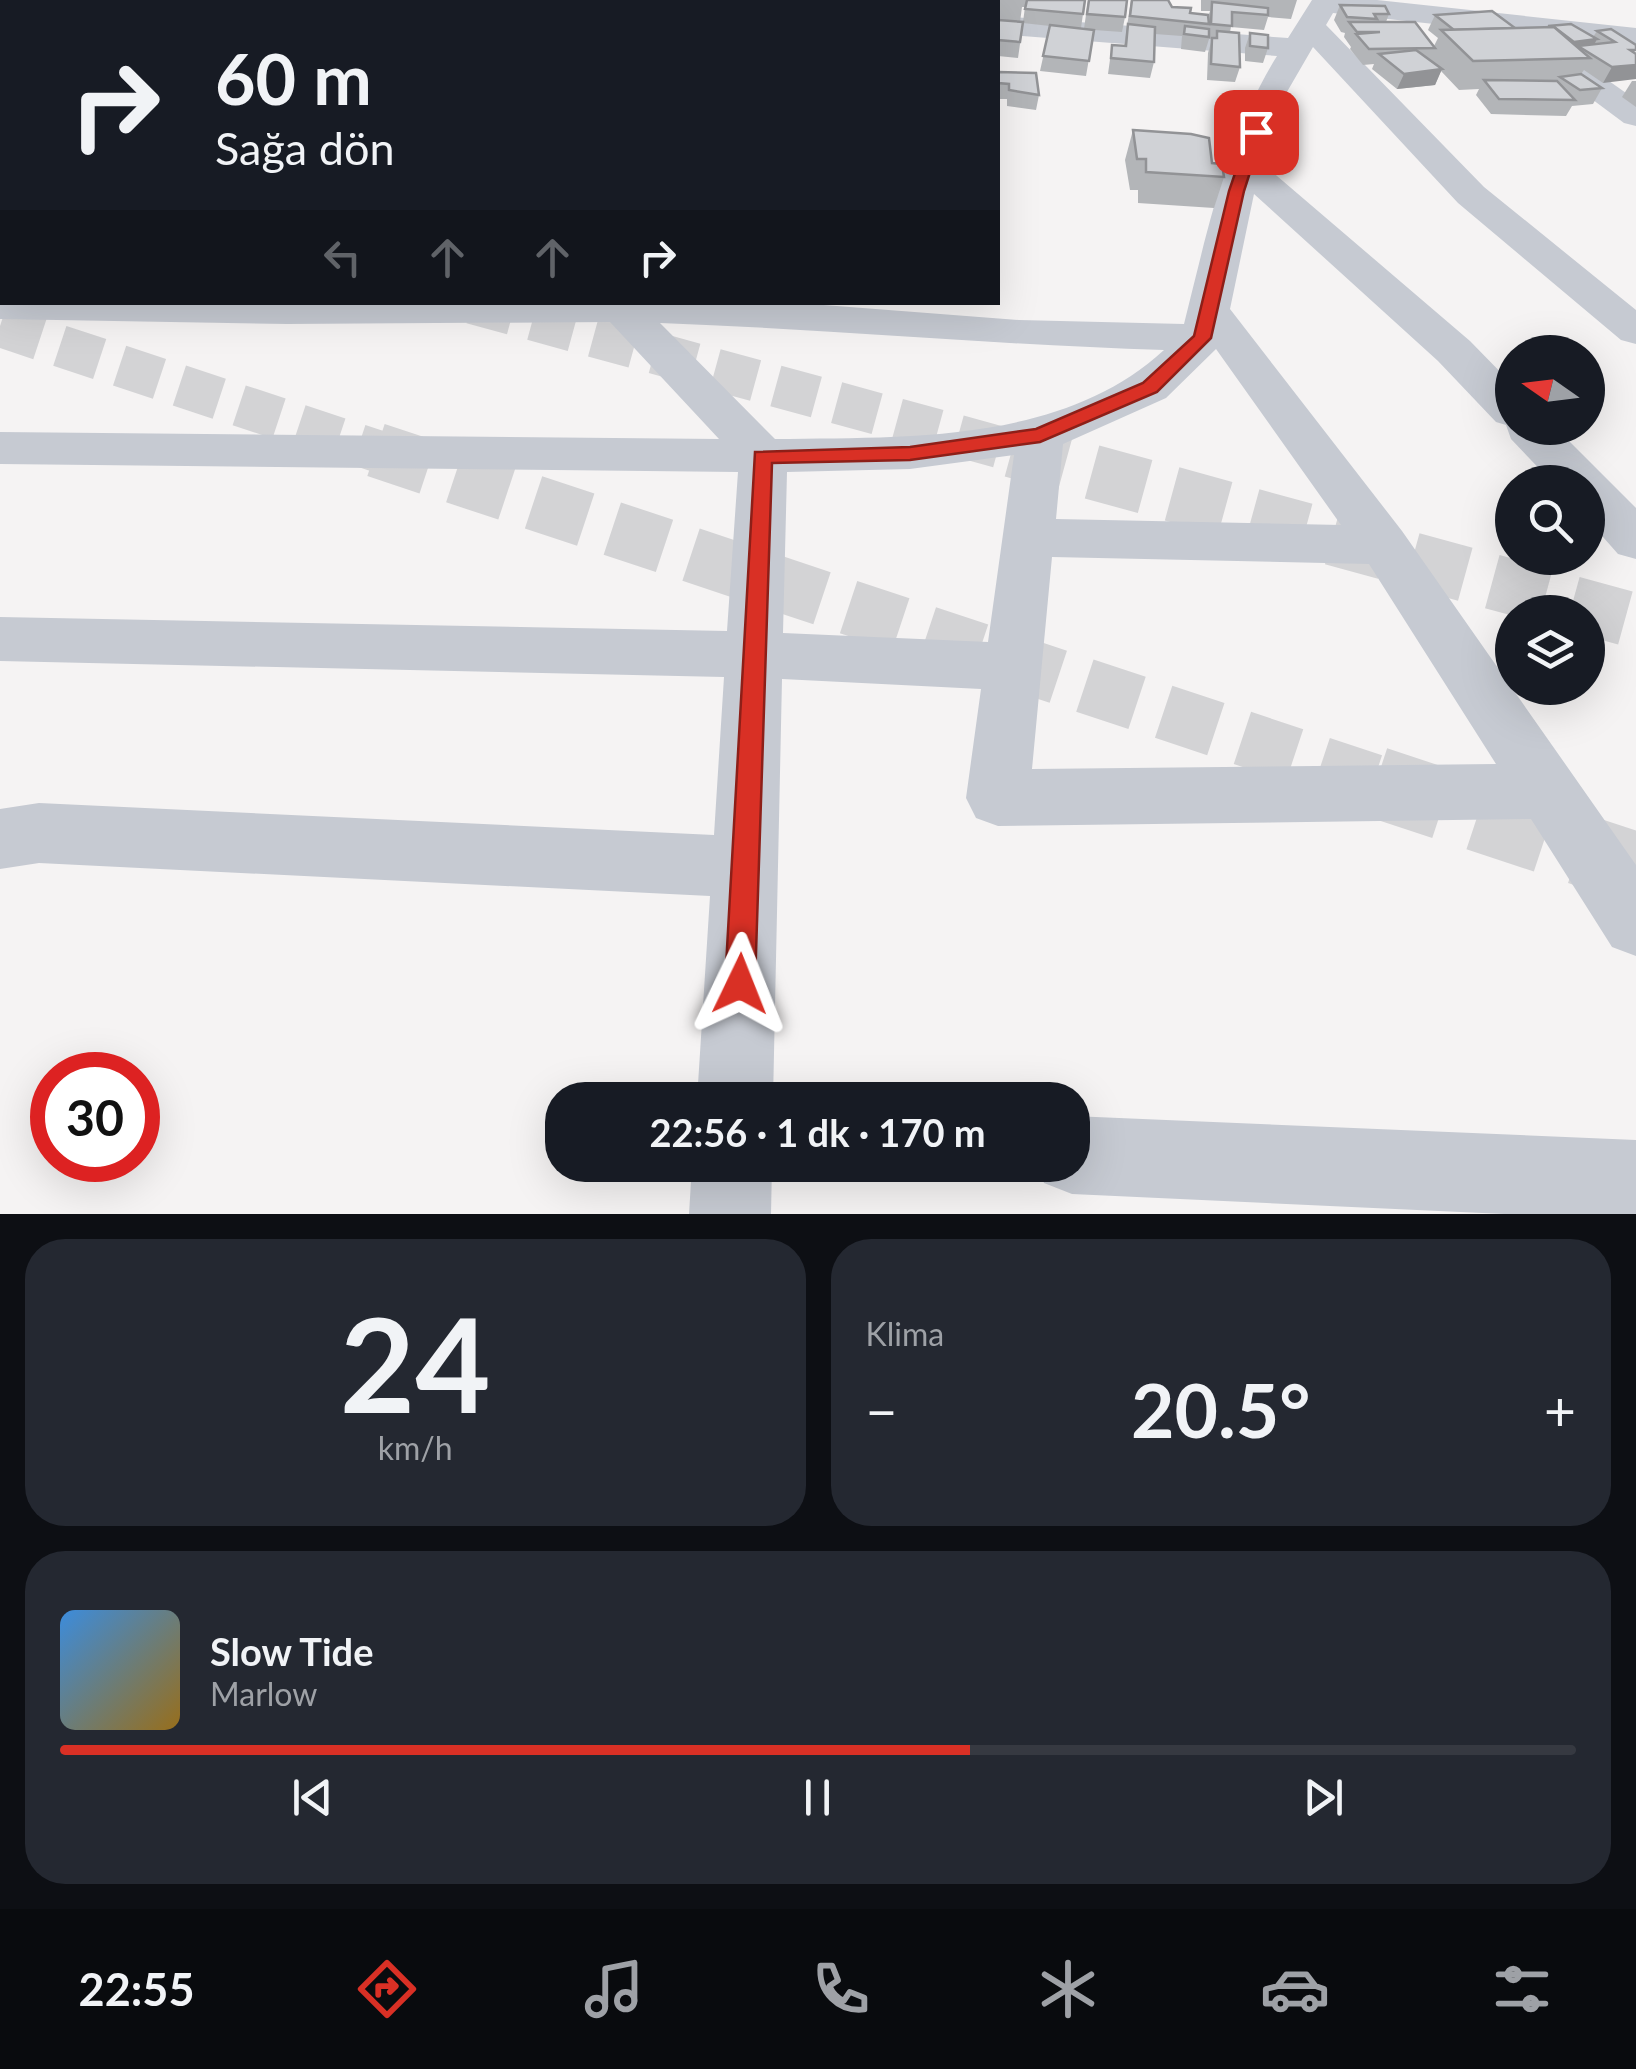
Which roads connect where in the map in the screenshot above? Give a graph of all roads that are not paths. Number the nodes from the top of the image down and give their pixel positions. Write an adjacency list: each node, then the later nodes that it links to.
1 (1314, 19): 2 (street); 3 (street); 6 (street); 10 (street)
2 (1505, 21): 4 (street); 5 (street)
3 (1000, 25)
4 (1636, 37)
5 (1636, 116)
6 (1244, 167): 9 (street); 11 (street)
7 (0, 306): 8 (street)
8 (616, 306): 9 (street); 15 (street)
9 (1205, 323): 12 (street); 20 (street)
10 (1636, 331)
11 (1495, 393)
12 (1040, 435): 15 (street); 18 (street)
13 (1545, 445): 16 (street)
14 (0, 448): 15 (street)
15 (762, 456): 22 (street)
16 (1564, 465)
17 (1605, 507): 19 (street)
18 (1026, 537): 20 (street); 23 (street)
19 (1636, 540)
20 (1384, 546): 24 (street)
21 (0, 638): 22 (street)
22 (754, 655): 23 (street); 26 (street)
23 (1012, 667): 24 (street)
24 (1550, 791): 27 (street)
25 (0, 838): 26 (street)
26 (744, 867): 28 (street)
27 (1636, 923)
28 (736, 1082)
29 (1090, 1156): 30 (street)
30 (1636, 1180)
31 (731, 1182): 32 (street)
32 (730, 1214)

